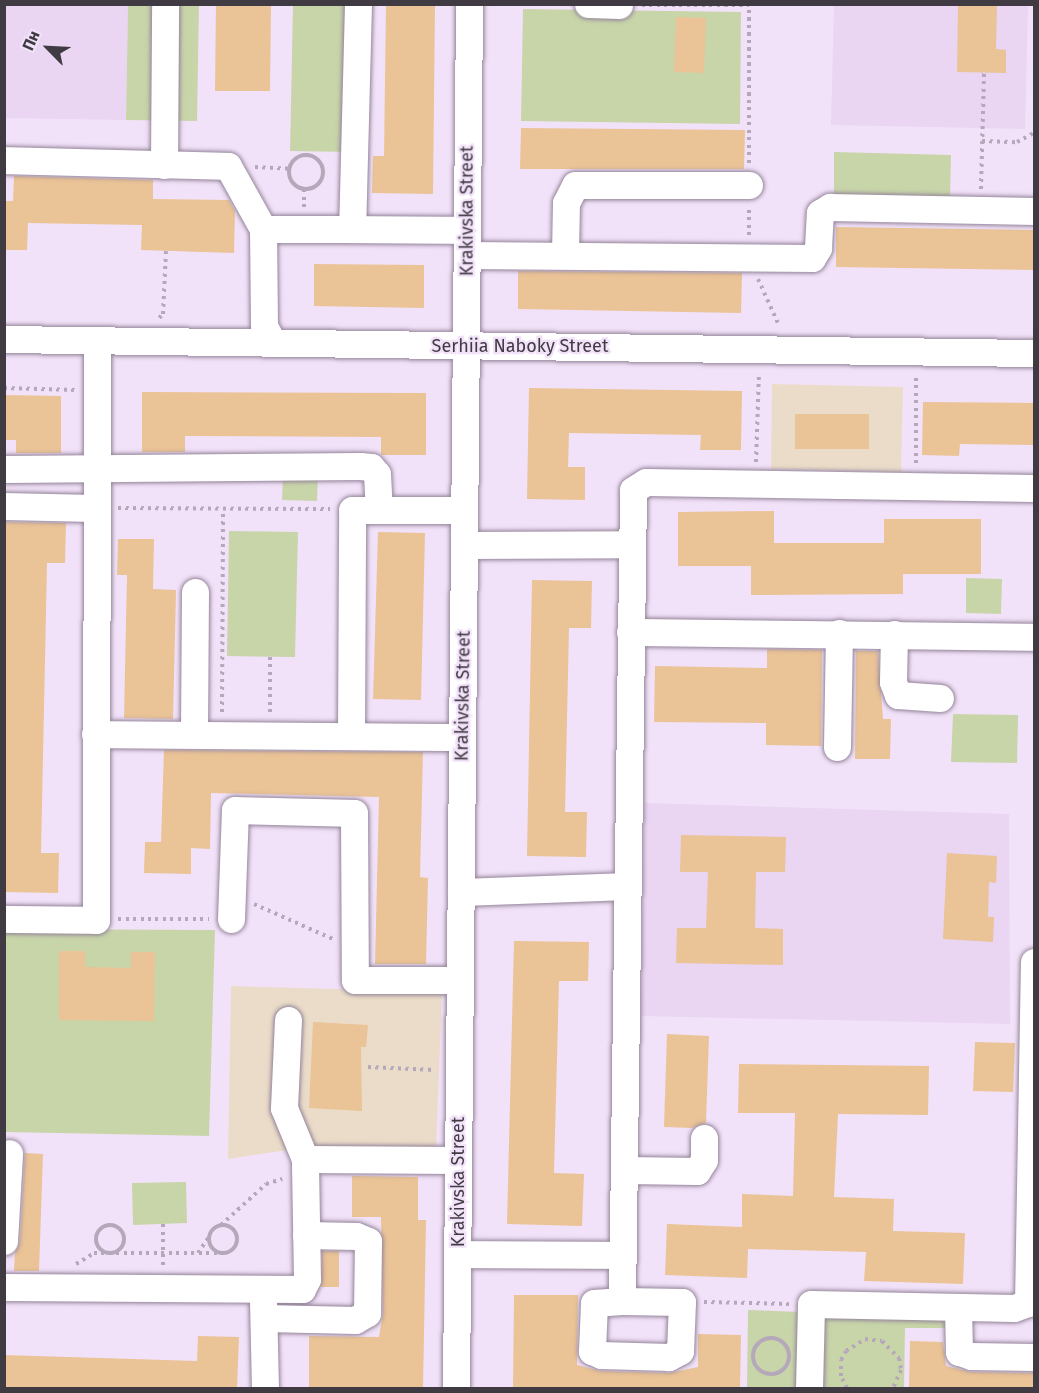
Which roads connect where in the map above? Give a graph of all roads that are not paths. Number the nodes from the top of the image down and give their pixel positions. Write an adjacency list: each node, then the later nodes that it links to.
1 (165, 4): 7 (street)
2 (358, 4): 11 (street)
3 (469, 4): 12 (street, Krakivska Street)
4 (588, 4): 5 (street)
5 (619, 5)
6 (4, 160): 7 (street)
7 (164, 165): 10 (street)
8 (749, 184): 13 (street)
9 (1035, 211): 13 (street)
10 (263, 229): 11 (street); 16 (street)
11 (352, 229): 12 (street)
12 (467, 242): 13 (street); 17 (street, Krakivska Street)
13 (565, 254)
14 (4, 339): 15 (street, Serhiia Naboky Street)
15 (96, 341): 16 (street, Serhiia Naboky Street); 20 (street)
16 (273, 343): 17 (street, Serhiia Naboky Street)
17 (466, 345): 18 (street, Serhiia Naboky Street); 25 (street, Krakivska Street)
18 (1035, 353)
19 (4, 469): 20 (street)
20 (94, 470): 23 (street); 24 (street)
21 (1035, 488): 26 (street)
22 (4, 506): 23 (street)
23 (94, 508): 35 (street)
24 (366, 509): 25 (street); 34 (street)
25 (464, 510): 27 (street, Krakivska Street)
26 (632, 544): 27 (street); 29 (street)
27 (464, 545): 37 (street, Krakivska Street)
28 (195, 592): 36 (street)
29 (630, 632): 30 (street); 39 (street)
30 (839, 633): 31 (street); 38 (street)
31 (894, 634): 32 (street); 33 (street)
32 (1035, 637)
33 (940, 698)
34 (351, 733): 36 (street); 37 (street)
35 (95, 734): 36 (street); 42 (street)
36 (194, 734)
37 (462, 737): 40 (street, Krakivska Street)
38 (837, 747)
39 (628, 886): 40 (street); 50 (street)
40 (461, 892): 44 (street, Krakivska Street)
41 (231, 906): 44 (street)
42 (4, 919)
43 (1035, 962): 55 (street)
44 (460, 980): 48 (street, Krakivska Street)
45 (288, 1020): 49 (street)
46 (704, 1138): 50 (street)
47 (9, 1153): 52 (street)
48 (458, 1160): 49 (street); 53 (street, Krakivska Street)
49 (305, 1165): 51 (street)
50 (625, 1170): 54 (street)
51 (306, 1235): 57 (street); 60 (street)
52 (4, 1241)
53 (458, 1254): 54 (street); 63 (street, Krakivska Street)
54 (622, 1255): 58 (street)
55 (1032, 1267): 59 (street)
56 (4, 1287): 57 (street)
57 (263, 1291): 60 (street)
58 (622, 1301): 58 (street)
59 (958, 1308): 61 (street); 64 (street)
60 (264, 1318): 62 (street)
61 (1035, 1357)
62 (265, 1389)
63 (456, 1389)
64 (810, 1389)

